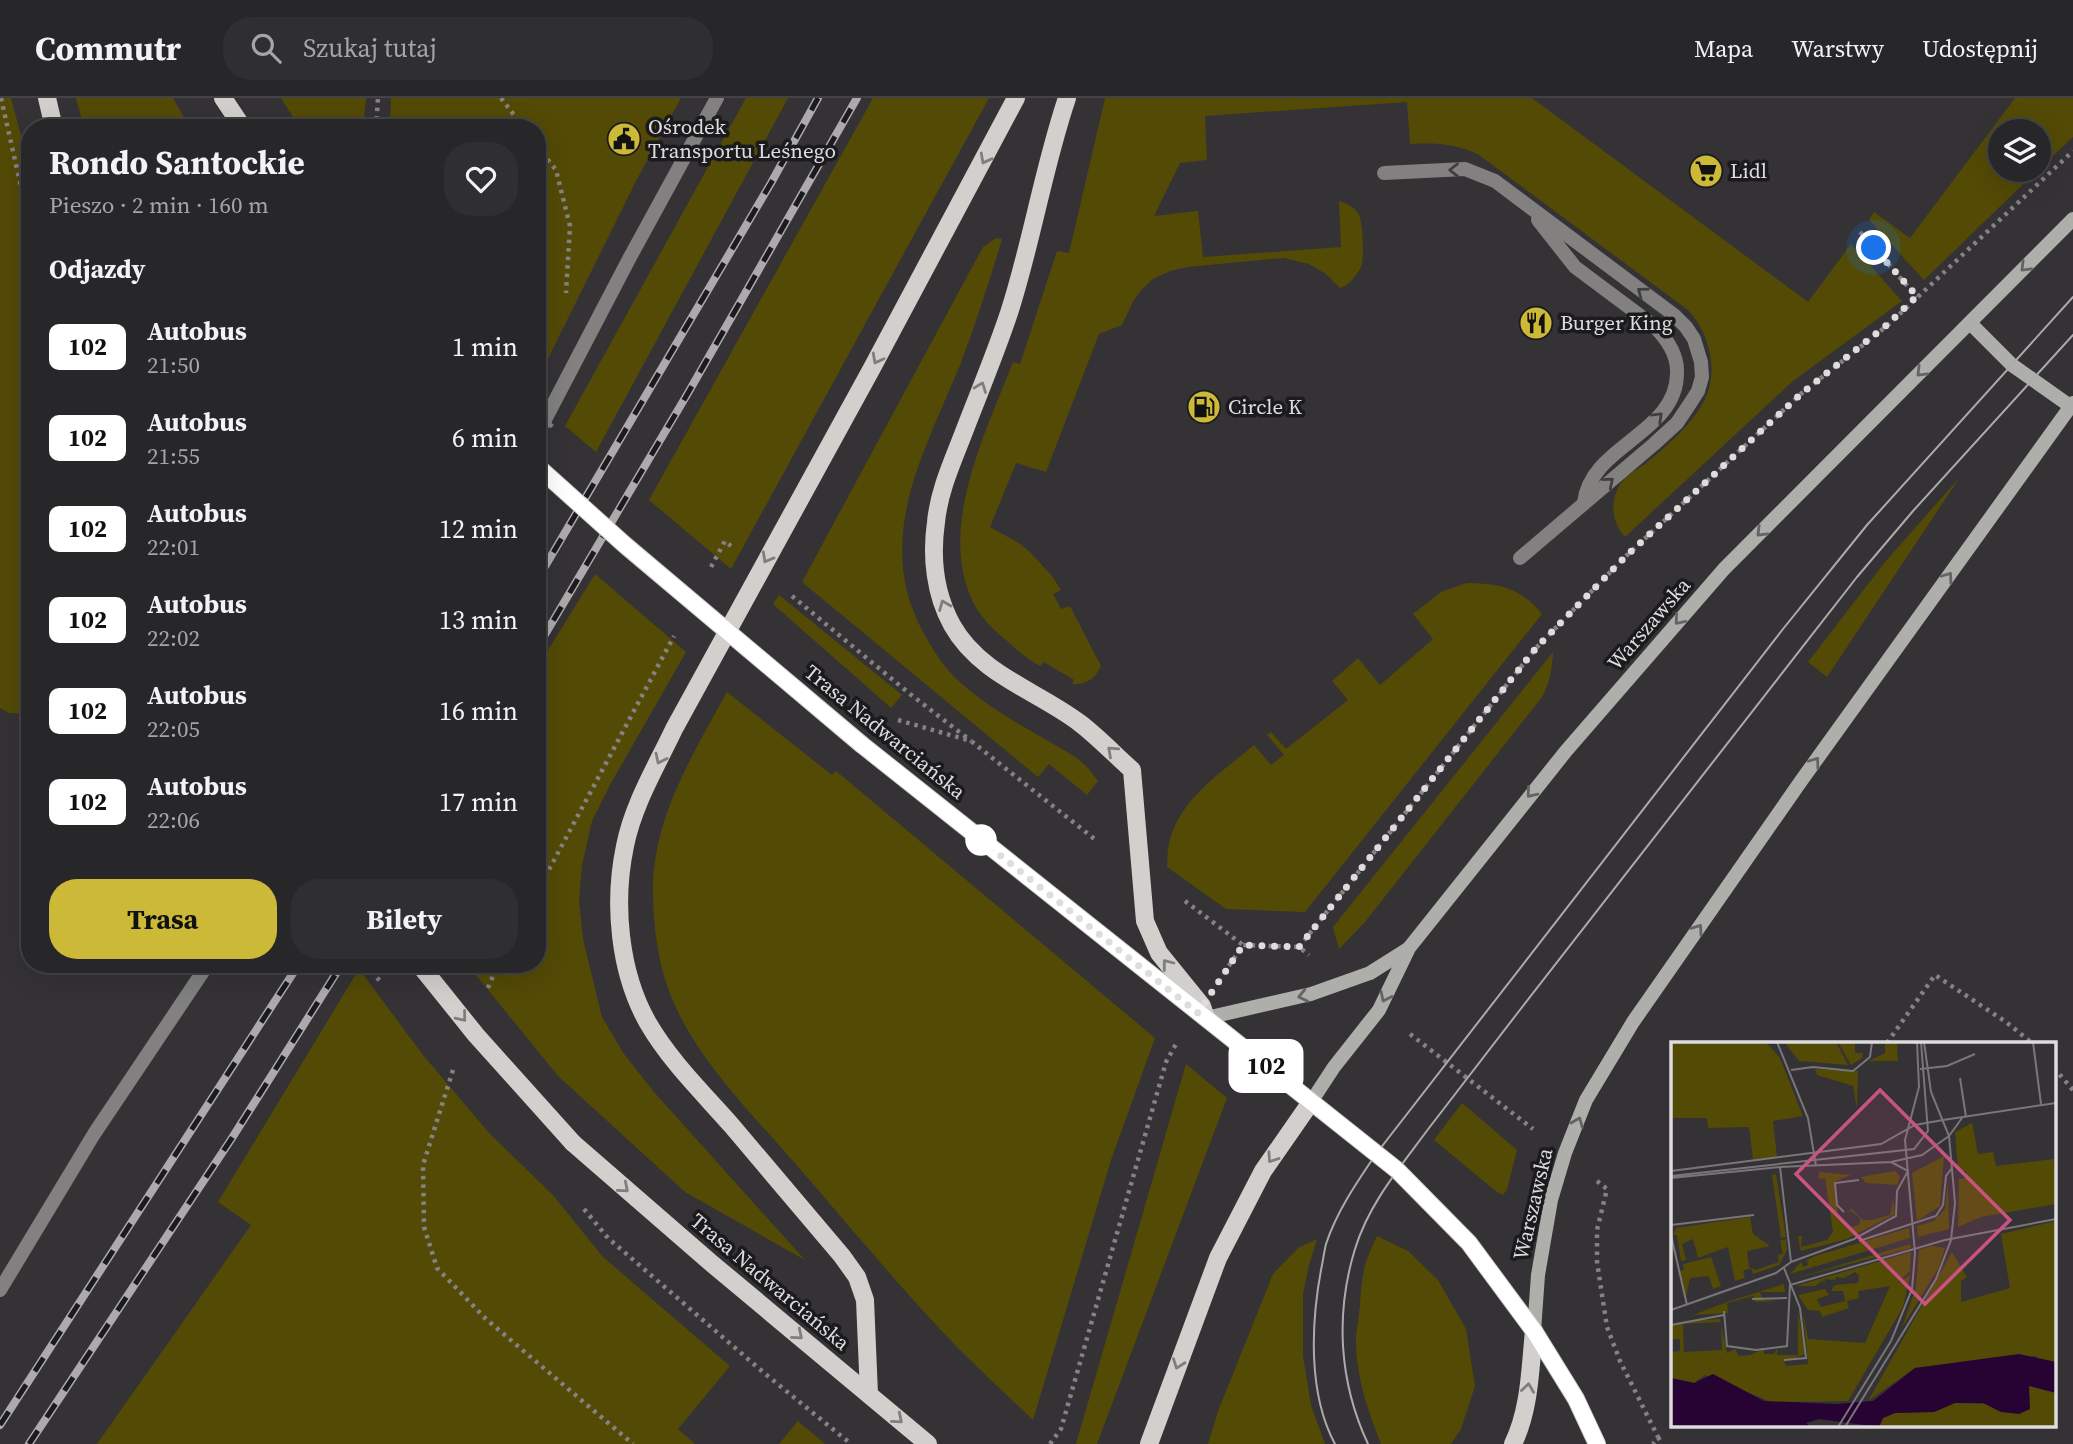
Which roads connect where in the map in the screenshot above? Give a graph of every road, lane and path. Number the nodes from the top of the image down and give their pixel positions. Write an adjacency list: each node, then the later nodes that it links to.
1 (1, 98): 16 (path)
2 (47, 98): 9 (main road)
3 (223, 98): 10 (main road)
4 (378, 98): 11 (path)
5 (502, 98): 12 (path)
6 (717, 98): 24 (lane)
7 (1016, 98): 52 (main road, one-way to 52)
8 (1067, 98): 31 (main road, one-way to 8)
9 (52, 119)
10 (237, 119)
11 (377, 119)
12 (517, 119)
13 (2073, 151): 21 (path)
14 (546, 157): 20 (path)
15 (1384, 173): 17 (lane, one-way to 15)
16 (21, 187)
17 (1527, 206): 26 (lane, one-way to 17); 26 (lane, one-way to 17)
18 (2073, 219): 22 (main road, Warszawska, one-way to 22)
19 (1860, 232): 21 (path)
20 (566, 294)
21 (1917, 296): 33 (path)
22 (1970, 323): 23 (main road); 34 (main road, Warszawska, one-way to 34)
23 (2072, 406): 48 (main road, Warszawska, one-way to 23)
24 (546, 418)
25 (546, 474): 41 (main road, Trasa Nadwarciańska, bridge)
26 (1584, 503): 27 (lane)
27 (1520, 558)
28 (786, 590): 30 (path)
29 (887, 717): 30 (path)
30 (971, 741): 31 (path)
31 (1139, 867): 32 (path); 41 (main road, one-way to 31)
32 (1243, 945): 33 (path); 41 (path)
33 (1299, 947): 38 (path)
34 (1409, 948): 38 (main road); 40 (main road, Warszawska, one-way to 40)
35 (202, 973): 50 (lane)
36 (425, 973): 52 (main road, Trasa Nadwarciańska, one-way to 52, bridge)
37 (494, 973): 39 (path)
38 (1344, 982): 41 (main road, one-way to 41)
39 (487, 989)
40 (1379, 1010): 47 (main road, Warszawska); 48 (path)
41 (1202, 1012): 47 (main road, Trasa Nadwarciańska); 57 (path)
42 (1888, 1042): 43 (path)
43 (2031, 1042)
44 (455, 1065): 54 (path)
45 (2056, 1070): 46 (path)
46 (2073, 1090)
47 (1311, 1102): 51 (main road, Trasa Nadwarciańska); 58 (main road, one-way to 58)
48 (1565, 1153): 51 (main road, Warszawska); 53 (path)
49 (576, 1200): 55 (path)
50 (0, 1290)
51 (1534, 1331): 59 (main road, one-way to 51); 60 (main road, Trasa Nadwarciańska)
52 (869, 1394): 56 (main road, Trasa Nadwarciańska, one-way to 56)
53 (1658, 1437): 61 (path); 62 (path)
54 (634, 1444)
55 (851, 1444)
56 (928, 1444)
57 (1051, 1444)
58 (1149, 1444)
59 (1513, 1444)
60 (1597, 1444)
61 (1653, 1444)
62 (1662, 1444)

